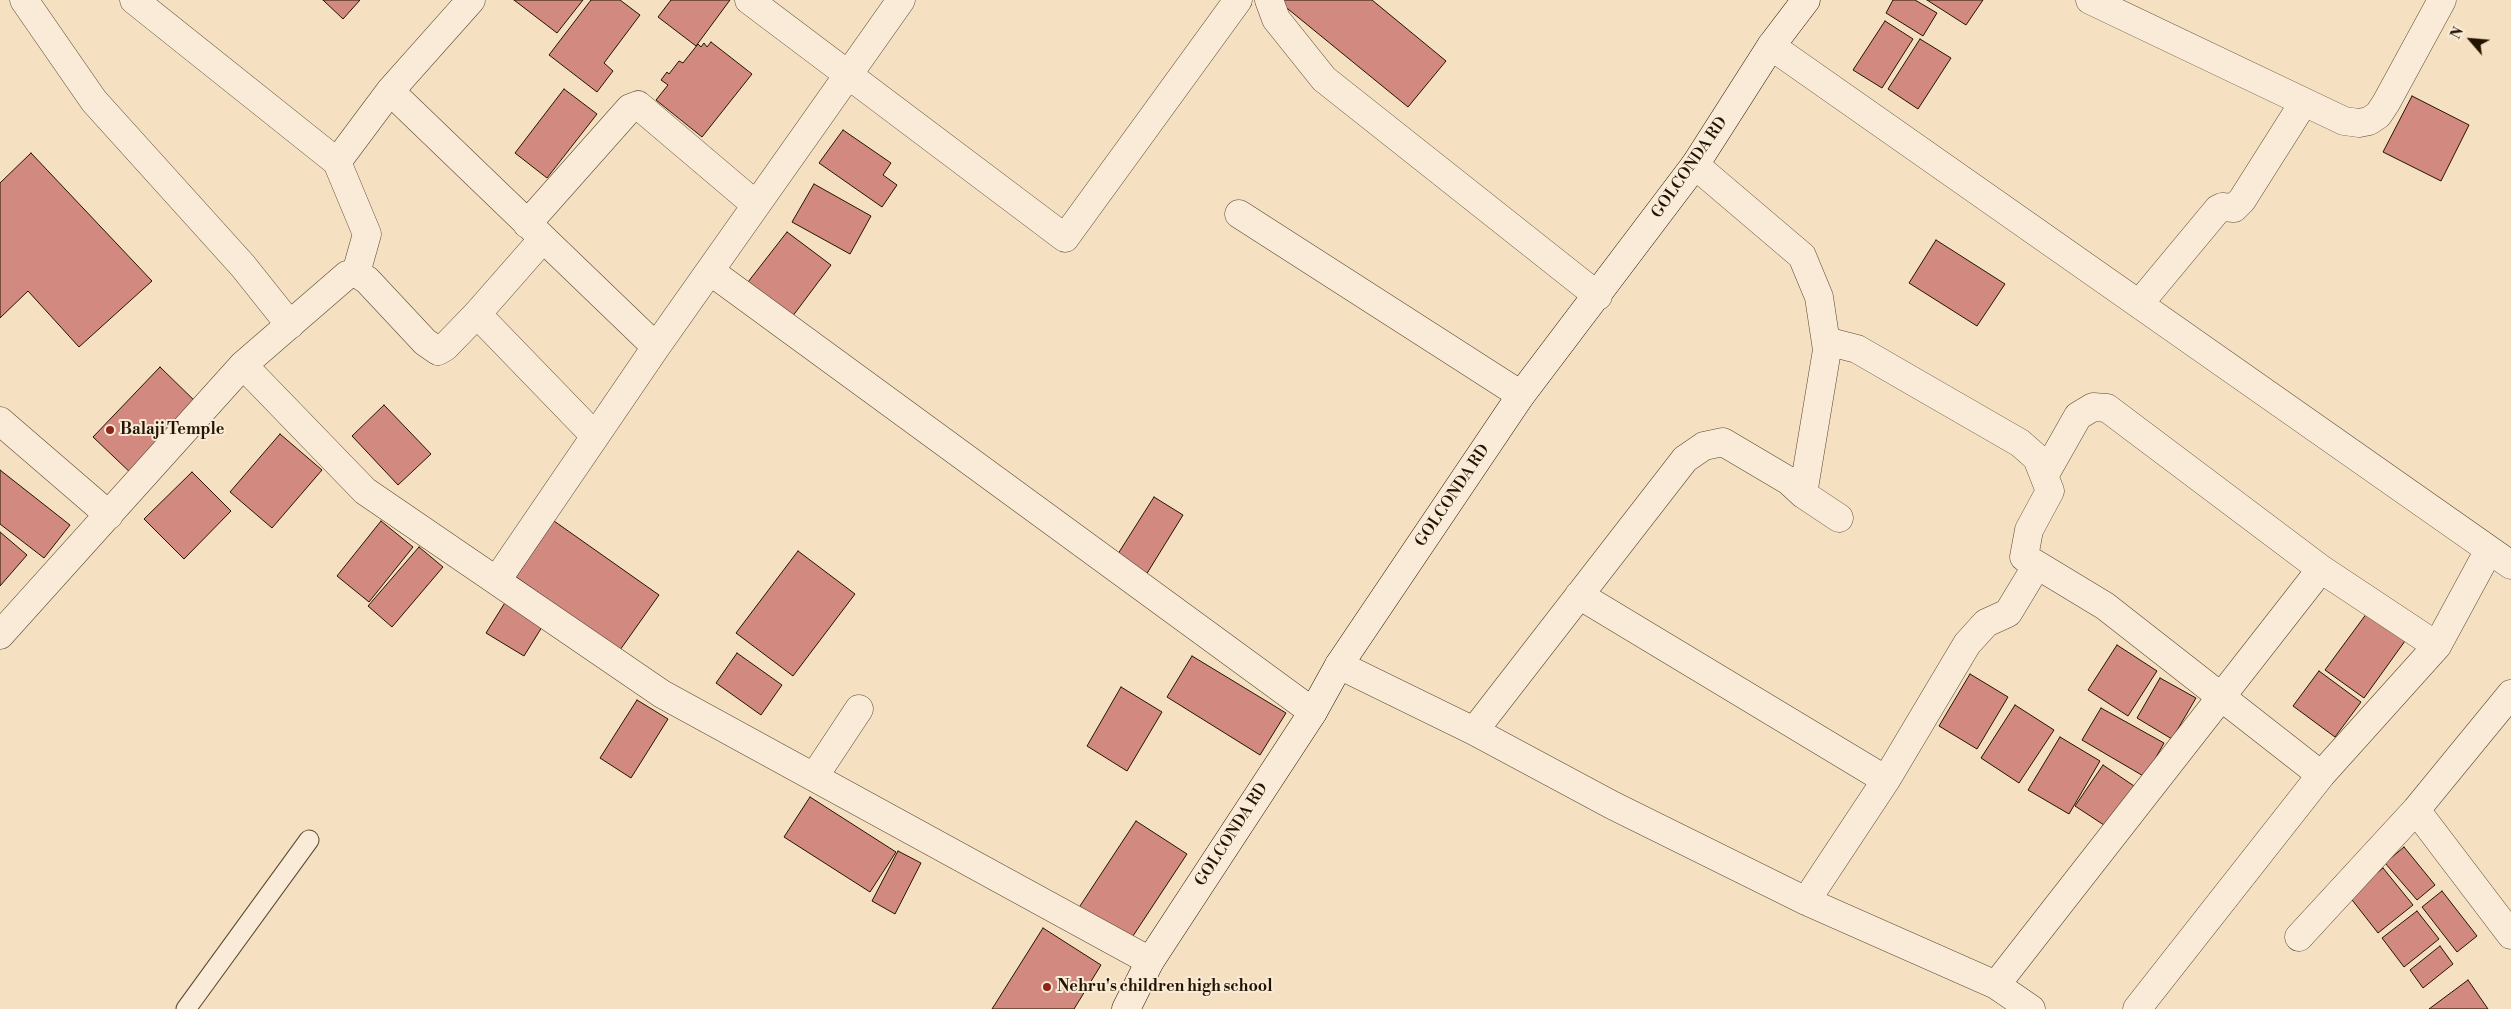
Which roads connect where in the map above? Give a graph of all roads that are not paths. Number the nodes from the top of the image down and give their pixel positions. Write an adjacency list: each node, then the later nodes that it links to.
1 (24, 0): 25 (street)
2 (134, 0): 15 (street)
3 (471, 0): 13 (street)
4 (749, 0): 12 (street)
5 (901, 0): 12 (street)
6 (1238, 0): 12 (street)
7 (1269, 0): 22 (street)
8 (1806, 0): 11 (street, GOLCONDA RD)
9 (2090, 0): 14 (street)
10 (2442, 0): 14 (street)
11 (1771, 46): 16 (street, GOLCONDA RD); 23 (street)
12 (848, 75): 17 (street)
13 (390, 91): 15 (street); 19 (street)
14 (2304, 102): 23 (street)
15 (337, 162): 21 (street)
16 (1695, 165): 22 (street, GOLCONDA RD); 26 (street)
17 (756, 205): 19 (street); 20 (street)
18 (1239, 214): 29 (street)
19 (534, 232): 24 (street); 27 (street)
20 (710, 271): 27 (street); 47 (street)
21 (356, 273): 24 (street); 25 (street)
22 (1598, 296): 29 (street, GOLCONDA RD)
23 (2139, 304): 36 (street)
24 (477, 314): 31 (street)
25 (290, 325): 28 (street)
26 (1826, 341): 32 (street); 33 (street)
27 (656, 347): 31 (street)
28 (243, 365): 34 (street); 39 (street)
29 (1521, 395): 43 (street, GOLCONDA RD)
30 (0, 420): 34 (street)
31 (595, 436): 39 (street)
32 (2044, 476): 37 (street); 38 (street)
33 (1803, 494): 35 (street); 40 (street)
34 (109, 515): 41 (street)
35 (1839, 518)
36 (2500, 558): 42 (street)
37 (2037, 565): 45 (street); 51 (street)
38 (2321, 569): 42 (street); 45 (street)
39 (497, 580): 50 (street)
40 (1579, 596): 48 (street); 51 (street)
41 (1, 632)
42 (2437, 646): 49 (street)
43 (1338, 665): 47 (street, GOLCONDA RD); 48 (street)
44 (2511, 694): 52 (street)
45 (2222, 697): 49 (street); 58 (street)
46 (859, 709): 50 (street)
47 (1313, 712): 57 (street, GOLCONDA RD)
48 (1474, 731): 54 (street)
49 (2321, 775): 62 (street)
50 (814, 777): 57 (street)
51 (1886, 780): 54 (street)
52 (2416, 810): 55 (street); 56 (street)
53 (309, 840): 59 (lane)
54 (1806, 901): 58 (street)
55 (2511, 935)
56 (2299, 937)
57 (1150, 961): 60 (street, GOLCONDA RD)
58 (1996, 985): 61 (street)
59 (186, 1009)
60 (1126, 1009)
61 (2031, 1009)
62 (2137, 1009)

